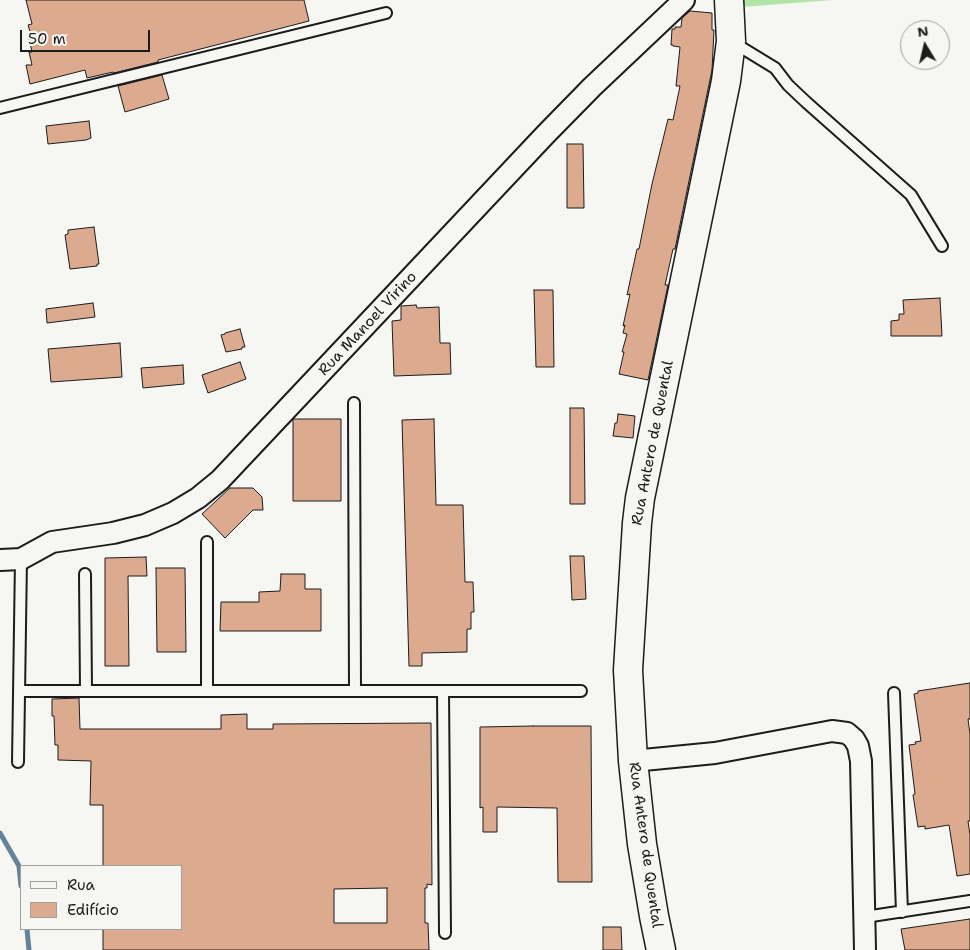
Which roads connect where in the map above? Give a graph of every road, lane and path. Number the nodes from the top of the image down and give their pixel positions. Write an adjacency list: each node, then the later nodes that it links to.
1 (684, 0): 9 (street, Rua Manoel Virino)
2 (729, 0): 4 (street, Rua Antero de Quental)
3 (386, 13): 5 (lane)
4 (731, 41): 6 (lane); 20 (street, Rua Antero de Quental)
5 (0, 108)
6 (942, 246)
7 (354, 402): 15 (lane)
8 (207, 542): 14 (lane)
9 (21, 559): 10 (street, Rua Manoel Virino); 12 (lane)
10 (0, 560)
11 (85, 574): 13 (lane)
12 (20, 691): 13 (lane); 19 (lane)
13 (86, 691): 14 (lane)
14 (207, 691): 15 (lane)
15 (355, 691): 16 (lane)
16 (443, 691): 17 (lane); 24 (lane)
17 (581, 691)
18 (894, 693): 22 (lane)
19 (18, 762)
20 (633, 762): 23 (street); 25 (street, Rua Antero de Quental)
21 (970, 901): 22 (lane)
22 (902, 912): 23 (lane)
23 (865, 918): 26 (street)
24 (445, 933)
25 (661, 950)
26 (866, 950)

